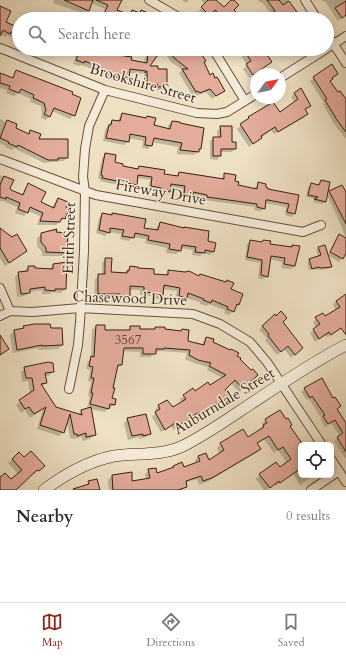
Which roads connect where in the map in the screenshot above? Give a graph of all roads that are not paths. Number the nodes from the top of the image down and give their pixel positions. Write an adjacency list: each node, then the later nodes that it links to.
1 (150, 0): 3 (street)
2 (305, 0): 4 (street)
3 (170, 12)
4 (313, 12)
5 (346, 36): 6 (street)
6 (334, 44)
7 (0, 48): 9 (street, Brookshire Street)
8 (334, 52): 13 (street)
9 (12, 53)
10 (20, 56): 15 (street, Brookshire Street)
11 (217, 56): 17 (street)
12 (315, 56): 14 (street)
13 (346, 63)
14 (286, 74)
15 (105, 90): 17 (street, Brookshire Street); 19 (street, Erith Street)
16 (250, 98): 17 (street, Brookshire Street)
17 (245, 101)
18 (0, 159): 19 (street, Fireway Drive)
19 (85, 191): 20 (street, Fireway Drive); 22 (street, Erith Street)
20 (321, 225)
21 (0, 288): 23 (street)
22 (80, 308): 23 (street, Chasewood Drive); 26 (street, Chasewood Drive); 27 (street, Erith Street)
23 (10, 311): 24 (street, Chasewood Drive)
24 (0, 316)
25 (346, 345): 26 (street, Auburndale Street)
26 (282, 384): 28 (street, Chasewood Drive); 32 (street, Auburndale Street)
27 (69, 389)
28 (320, 442)
29 (334, 464): 30 (street)
30 (339, 472): 31 (street); 33 (street)
31 (346, 482)
32 (44, 490)
33 (311, 490)

